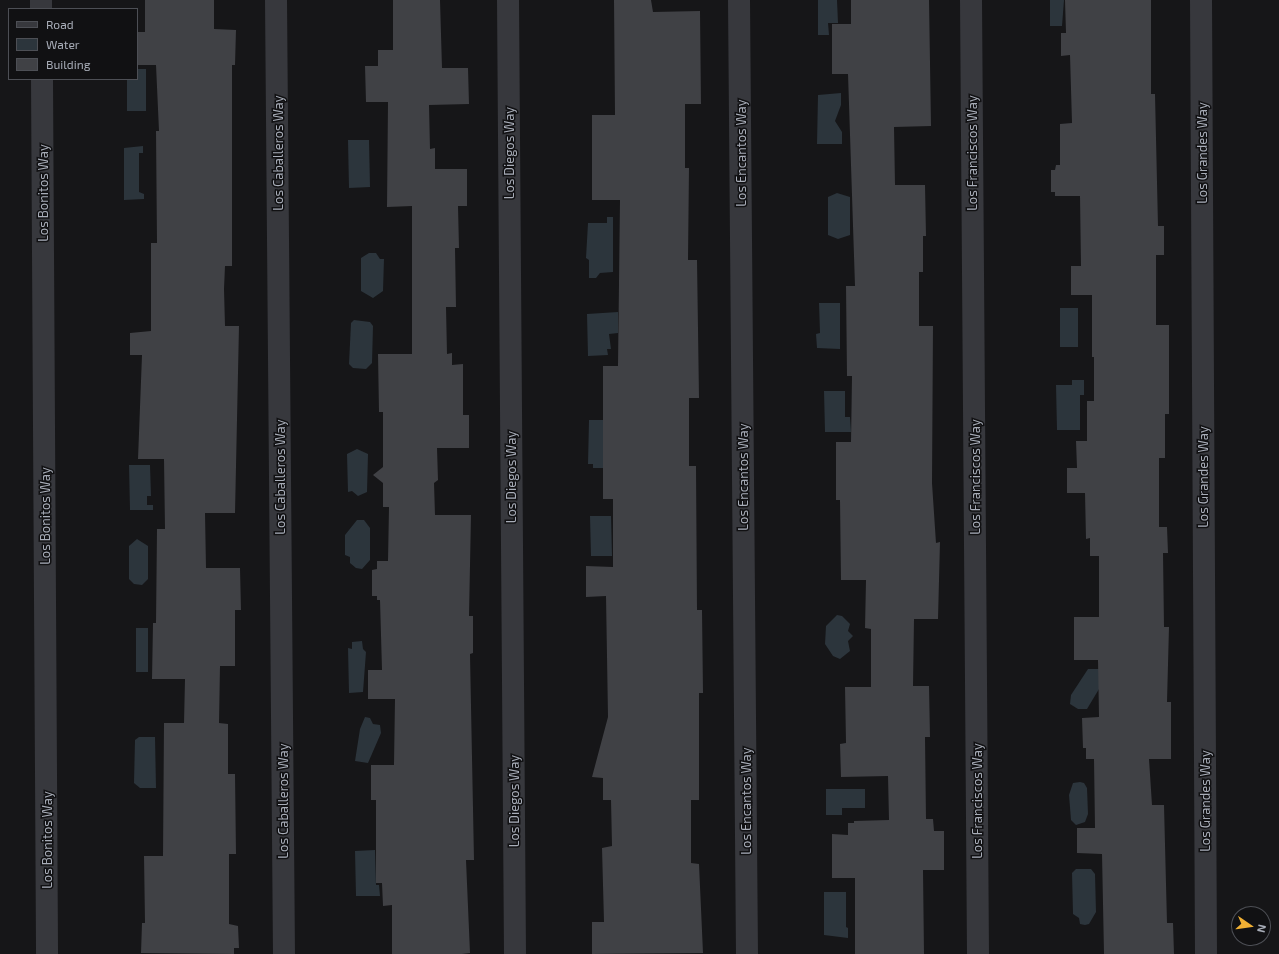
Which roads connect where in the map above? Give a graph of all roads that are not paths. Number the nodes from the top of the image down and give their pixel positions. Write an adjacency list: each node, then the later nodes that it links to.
1 (276, 0): 8 (street, Los Caballeros Way)
2 (508, 0): 9 (street, Los Diegos Way)
3 (739, 0): 10 (street, Los Encantos Way)
4 (971, 0): 11 (street, Los Franciscos Way)
5 (1201, 0): 12 (street, Los Grandes Way)
6 (42, 80): 7 (street, Los Bonitos Way)
7 (47, 954)
8 (284, 954)
9 (515, 954)
10 (747, 954)
11 (978, 954)
12 (1206, 954)

